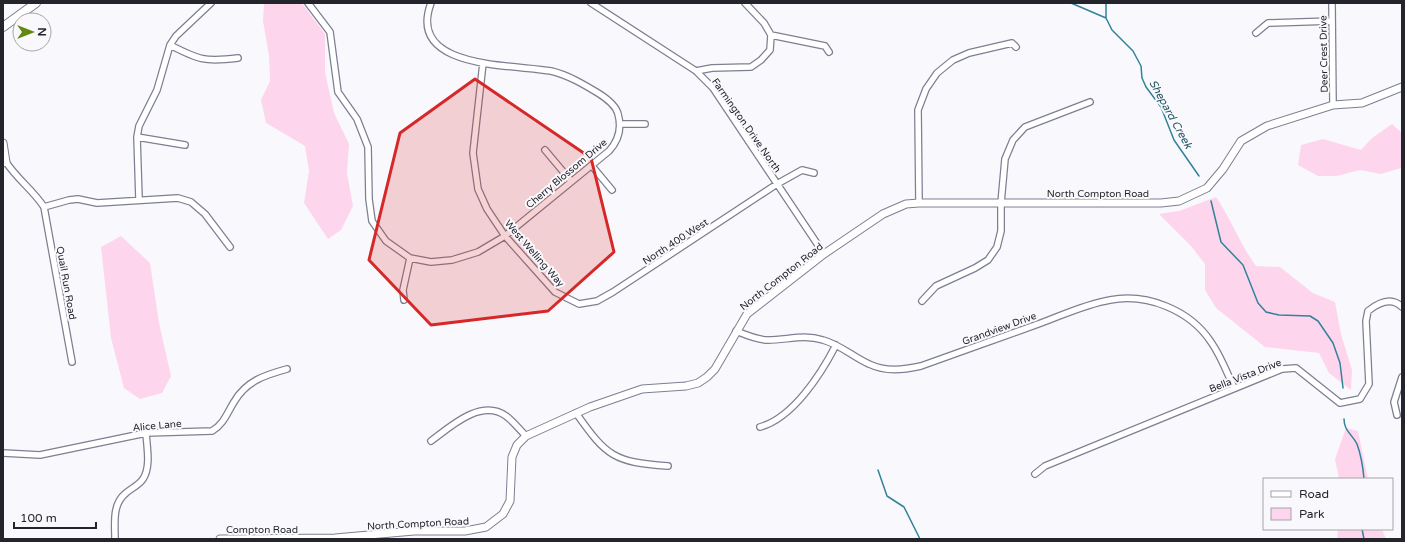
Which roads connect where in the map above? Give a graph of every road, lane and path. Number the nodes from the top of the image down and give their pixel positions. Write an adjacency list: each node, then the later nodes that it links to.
1 (36, 3): 9 (main road)
2 (211, 3): 12 (street)
3 (308, 3): 40 (street)
4 (431, 3): 16 (street)
5 (590, 3): 17 (street, Farmington Drive North)
6 (744, 3): 11 (street)
7 (1332, 3): 8 (street, Deer Crest Drive)
8 (1332, 21): 10 (street); 20 (street, Deer Crest Drive)
9 (3, 27)
10 (1256, 33)
11 (771, 35): 14 (street); 17 (street)
12 (170, 45): 15 (street); 23 (street)
13 (1016, 47): 34 (street)
14 (829, 52)
15 (238, 58)
16 (483, 63): 21 (street); 37 (street, West Welling Way)
17 (696, 71): 31 (street, Farmington Drive North)
18 (1401, 90): 20 (street, North Compton Road)
19 (1090, 102): 35 (street)
20 (1333, 105): 35 (street, North Compton Road)
21 (621, 124): 22 (street); 28 (street, Cherry Blossom Drive)
22 (644, 124)
23 (137, 137): 25 (street); 33 (street)
24 (3, 143): 27 (street)
25 (184, 145)
26 (546, 150): 30 (street)
27 (5, 163): 36 (street)
28 (592, 166): 30 (street, Cherry Blossom Drive); 32 (street)
29 (814, 173): 31 (street, North 400 West)
30 (571, 181): 37 (street, Cherry Blossom Drive)
31 (777, 184): 39 (street, Farmington Drive North); 43 (street, North 400 West)
32 (612, 190)
33 (139, 199): 36 (street); 38 (street)
34 (919, 203): 35 (street, North Compton Road); 39 (street, North Compton Road)
35 (1001, 203): 42 (street)
36 (44, 207): 47 (street, Quail Run Road)
37 (505, 236): 40 (street, Cherry Blossom Drive); 43 (street, West Welling Way)
38 (230, 247)
39 (824, 254): 45 (street, North Compton Road)
40 (410, 258): 41 (street)
41 (404, 300)
42 (922, 301)
43 (579, 304)
44 (1402, 307): 50 (street, Bella Vista Drive)
45 (736, 331): 46 (street, Grandview Drive); 51 (street, North Compton Road)
46 (836, 345): 50 (street, Grandview Drive); 53 (street)
47 (72, 362)
48 (287, 369): 54 (street, Alice Lane)
49 (1402, 377): 52 (street)
50 (1234, 388): 59 (street, Bella Vista Drive)
51 (576, 413): 55 (street, North Compton Road); 58 (street)
52 (1397, 415)
53 (760, 427)
54 (146, 434): 57 (street, Alice Lane); 60 (street)
55 (526, 436): 56 (street); 62 (street, North Compton Road)
56 (431, 441)
57 (3, 453)
58 (668, 466)
59 (1035, 474)
60 (115, 539)
61 (220, 539): 62 (street, Compton Road)
62 (304, 539)

